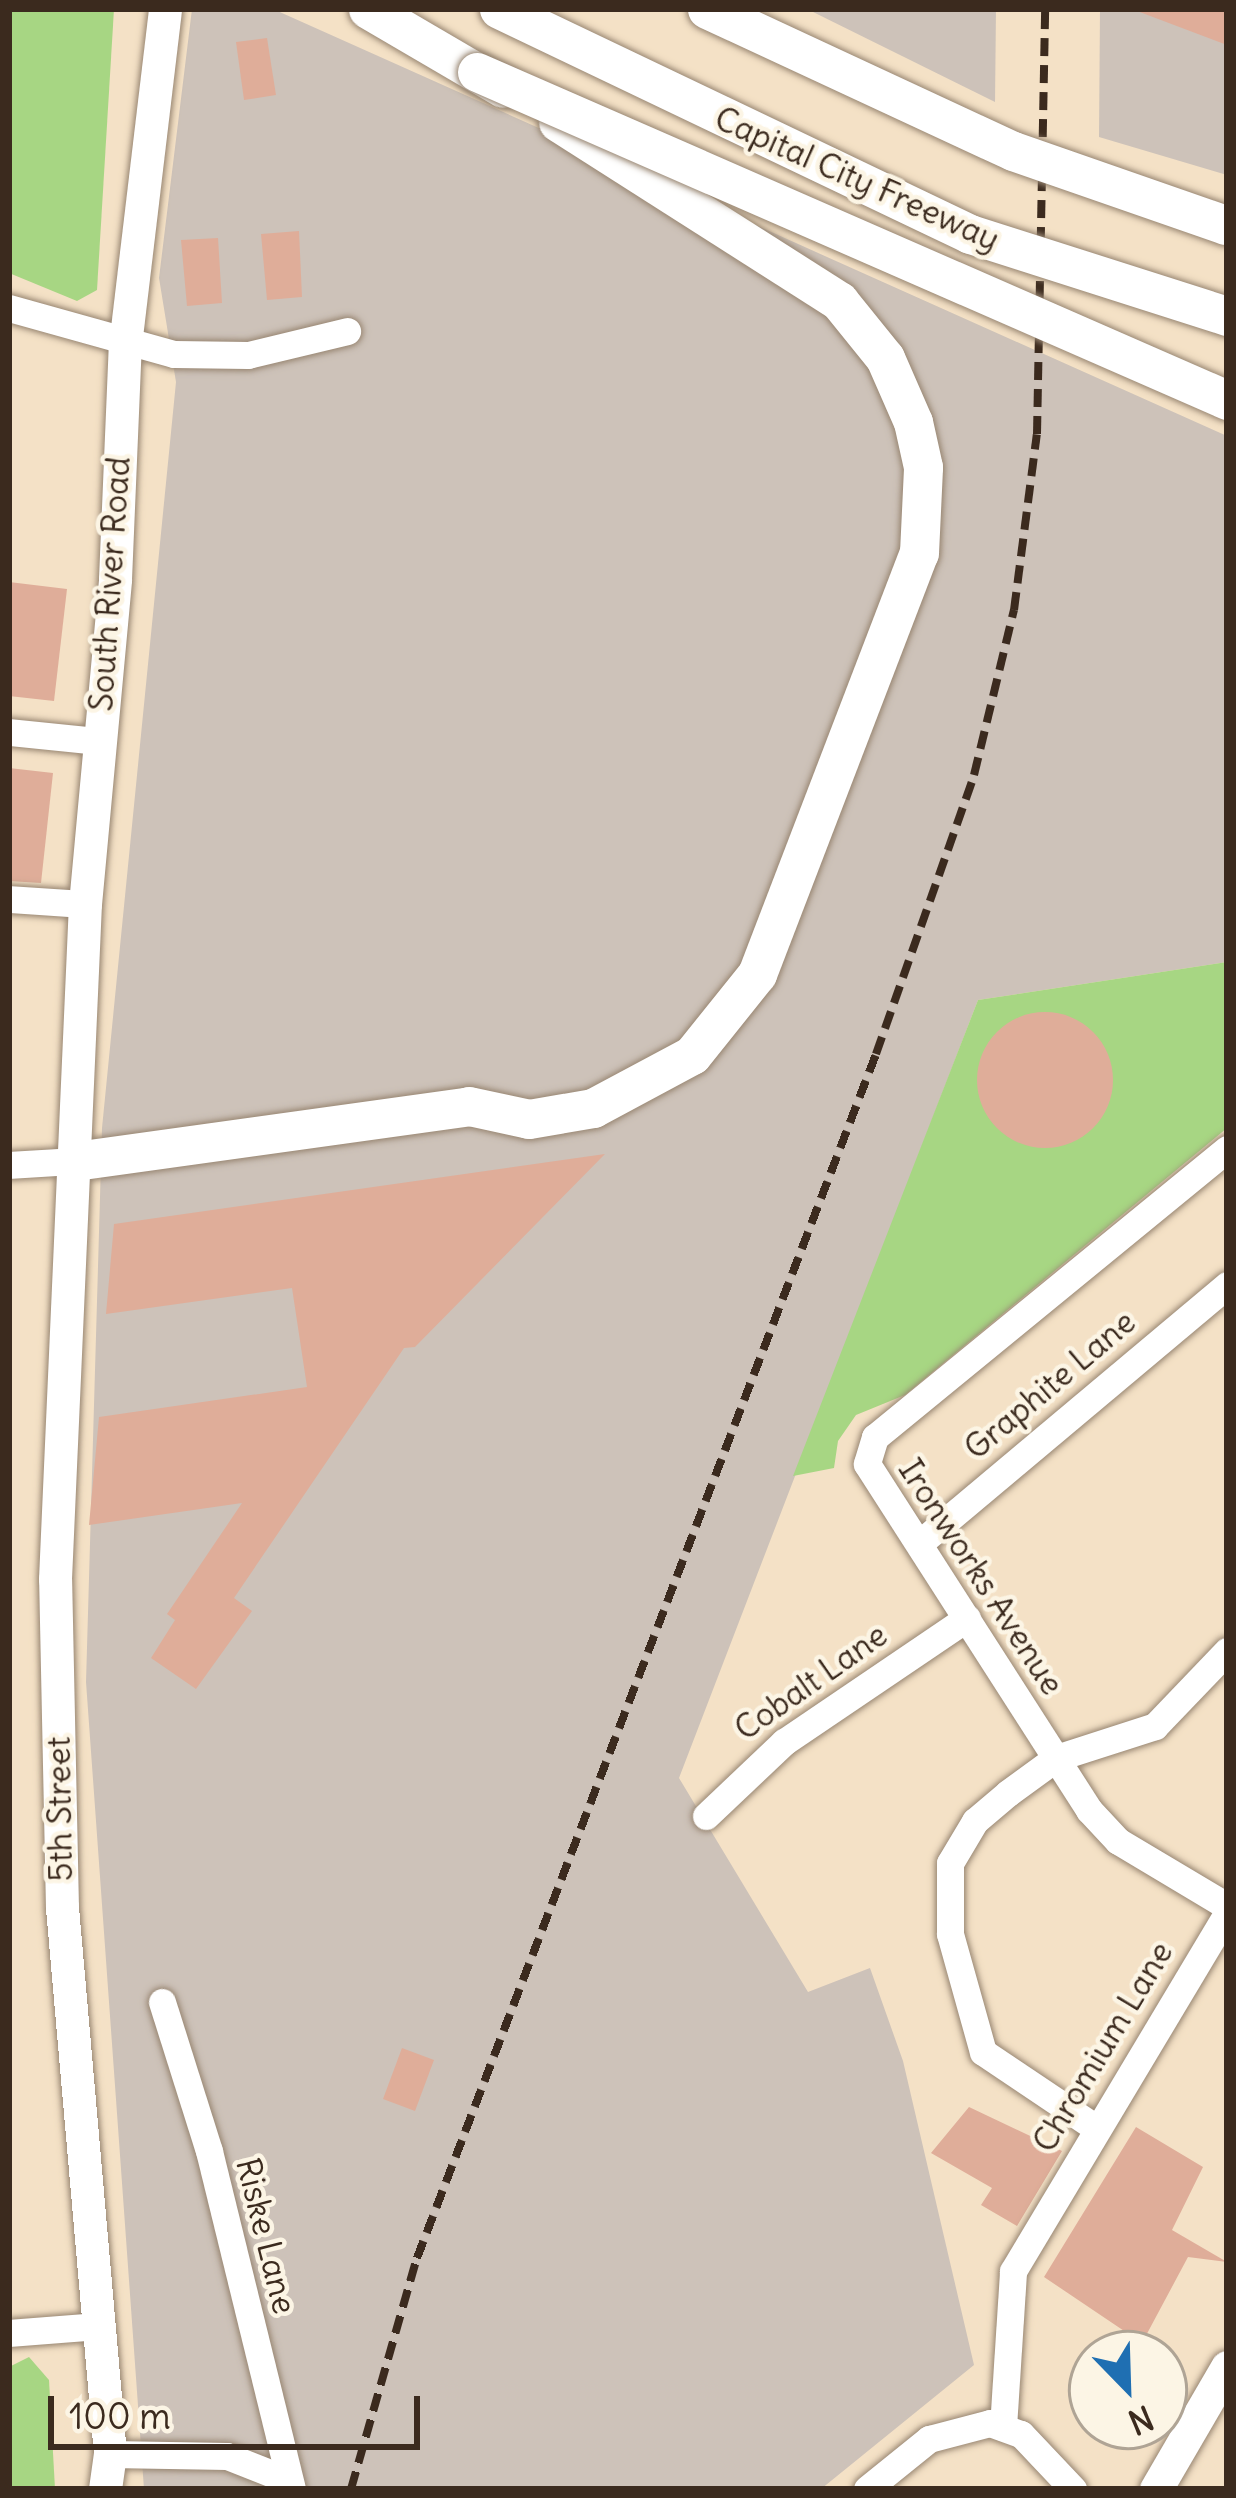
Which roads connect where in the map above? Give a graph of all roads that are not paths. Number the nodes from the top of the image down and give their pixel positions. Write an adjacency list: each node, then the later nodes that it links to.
1 (165, 9): 10 (main road, South River Road)
2 (368, 9): 5 (highway)
3 (500, 9): 8 (highway, Capital City Freeway, bridge)
4 (707, 9): 6 (highway, bridge)
5 (478, 72): 11 (highway, bridge); 17 (highway, bridge)
6 (1227, 225)
7 (9, 308): 10 (street)
8 (1227, 316)
9 (347, 332): 10 (street)
10 (125, 345): 13 (main road, South River Road)
11 (1227, 400)
12 (9, 732): 13 (street)
13 (98, 741): 15 (main road, South River Road)
14 (9, 899): 15 (street)
15 (85, 904): 17 (main road, South River Road)
16 (1227, 1149): 20 (street, Ironworks Avenue)
17 (75, 1161): 18 (street); 28 (main road, 5th Street)
18 (9, 1165)
19 (1227, 1285): 20 (street, Graphite Lane)
20 (921, 1542): 21 (street, Ironworks Avenue)
21 (968, 1618): 23 (street, Ironworks Avenue); 24 (street, Cobalt Lane)
22 (1227, 1651): 23 (street)
23 (1056, 1758): 25 (street, Ironworks Avenue); 27 (street)
24 (706, 1816)
25 (1227, 1909): 27 (street, Chromium Lane)
26 (162, 2002): 33 (street, Riske Lane)
27 (1096, 2128): 31 (street, Chromium Lane)
28 (98, 2326): 29 (street); 32 (main road, 5th Street)
29 (9, 2333)
30 (1227, 2367): 38 (main road)
31 (1003, 2427): 36 (street); 37 (street)
32 (110, 2454): 33 (street); 34 (main road, 5th Street); 35 (main road, 5th Street)
33 (290, 2484)
34 (105, 2489)
35 (129, 2489)
36 (867, 2489)
37 (1072, 2489)
38 (1156, 2489)

